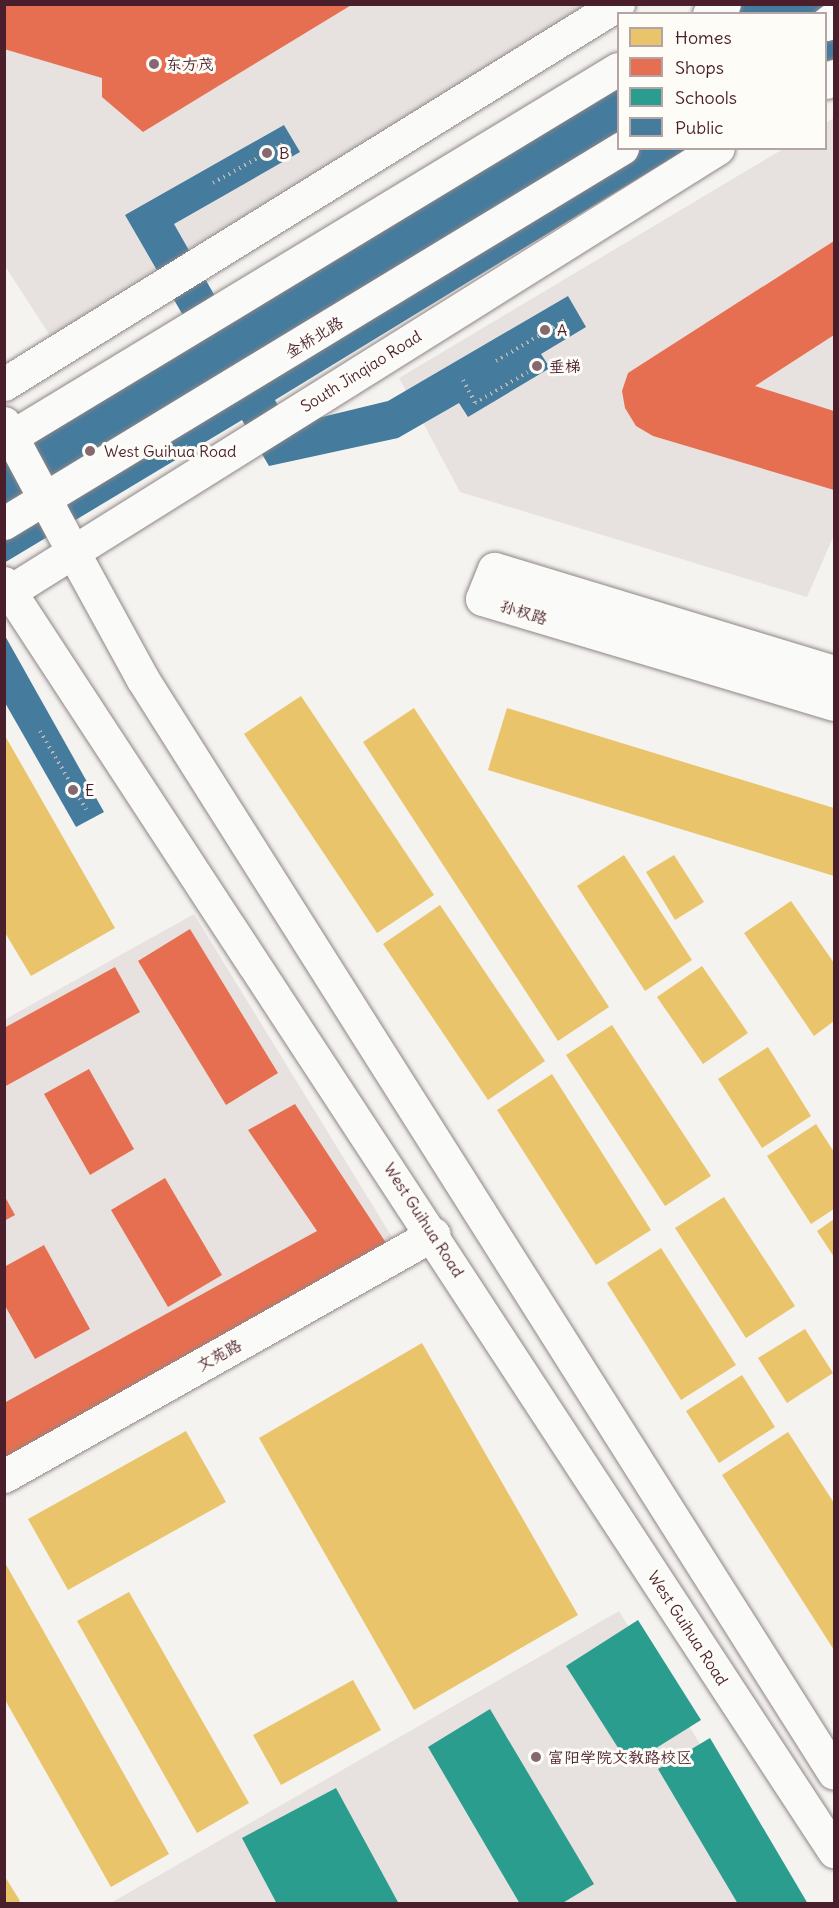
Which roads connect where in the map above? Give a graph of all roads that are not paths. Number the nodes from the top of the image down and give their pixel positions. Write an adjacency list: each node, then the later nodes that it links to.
1 (618, 4): 5 (main road)
2 (617, 70): 6 (main road)
3 (619, 150): 7 (main road, 金桥北路)
4 (715, 150): 9 (main road, South Jinqiao Road)
5 (4, 384)
6 (7, 434): 7 (main road)
7 (47, 500): 8 (main road, 金桥北路); 9 (main road)
8 (4, 523)
9 (72, 550): 10 (main road, South Jinqiao Road); 15 (main road)
10 (6, 590): 13 (main road, West Guihua Road)
11 (834, 672): 12 (main road, 孙权路)
12 (834, 704)
13 (433, 1234): 14 (main road, 文苑路); 16 (main road, West Guihua Road)
14 (4, 1476)
15 (834, 1773)
16 (834, 1851)

